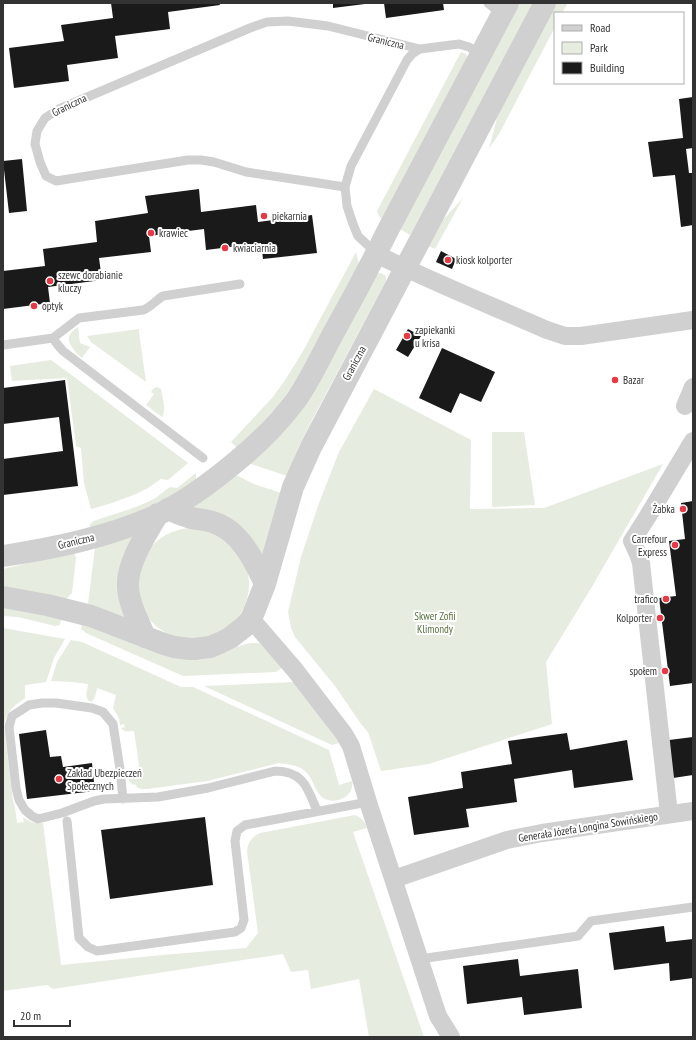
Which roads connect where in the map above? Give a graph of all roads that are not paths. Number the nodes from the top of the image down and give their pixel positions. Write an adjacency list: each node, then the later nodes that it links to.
1 (545, 3): 7 (street, Graniczna)
2 (499, 7): 4 (street, Graniczna)
3 (420, 49): 4 (lane, Graniczna); 5 (lane, Graniczna); 5 (lane, Graniczna)
4 (481, 55): 6 (street, Graniczna)
5 (345, 187): 6 (lane, Graniczna)
6 (376, 254): 7 (street); 16 (street, Graniczna)
7 (404, 268): 9 (street); 18 (street, Graniczna)
8 (240, 284): 10 (lane)
9 (693, 320)
10 (53, 338): 11 (lane); 15 (lane)
11 (3, 345)
12 (693, 387): 13 (street)
13 (685, 406)
14 (693, 441): 26 (street)
15 (203, 458)
16 (163, 512): 17 (street, Graniczna); 18 (street); 21 (street)
17 (3, 556)
18 (265, 584): 20 (street)
19 (3, 597): 21 (street)
20 (251, 619): 21 (street); 23 (street)
21 (145, 637)
22 (122, 799): 22 (lane); 24 (lane)
23 (368, 802): 24 (lane); 28 (street)
24 (317, 811): 27 (lane)
25 (693, 811): 26 (street, Generała Józefa Longina Sowińskiego)
26 (669, 814): 28 (street, Generała Józefa Longina Sowińskiego)
27 (67, 821)
28 (394, 879): 30 (street)
29 (693, 907): 30 (lane)
30 (420, 959): 31 (street)
31 (451, 1037)

